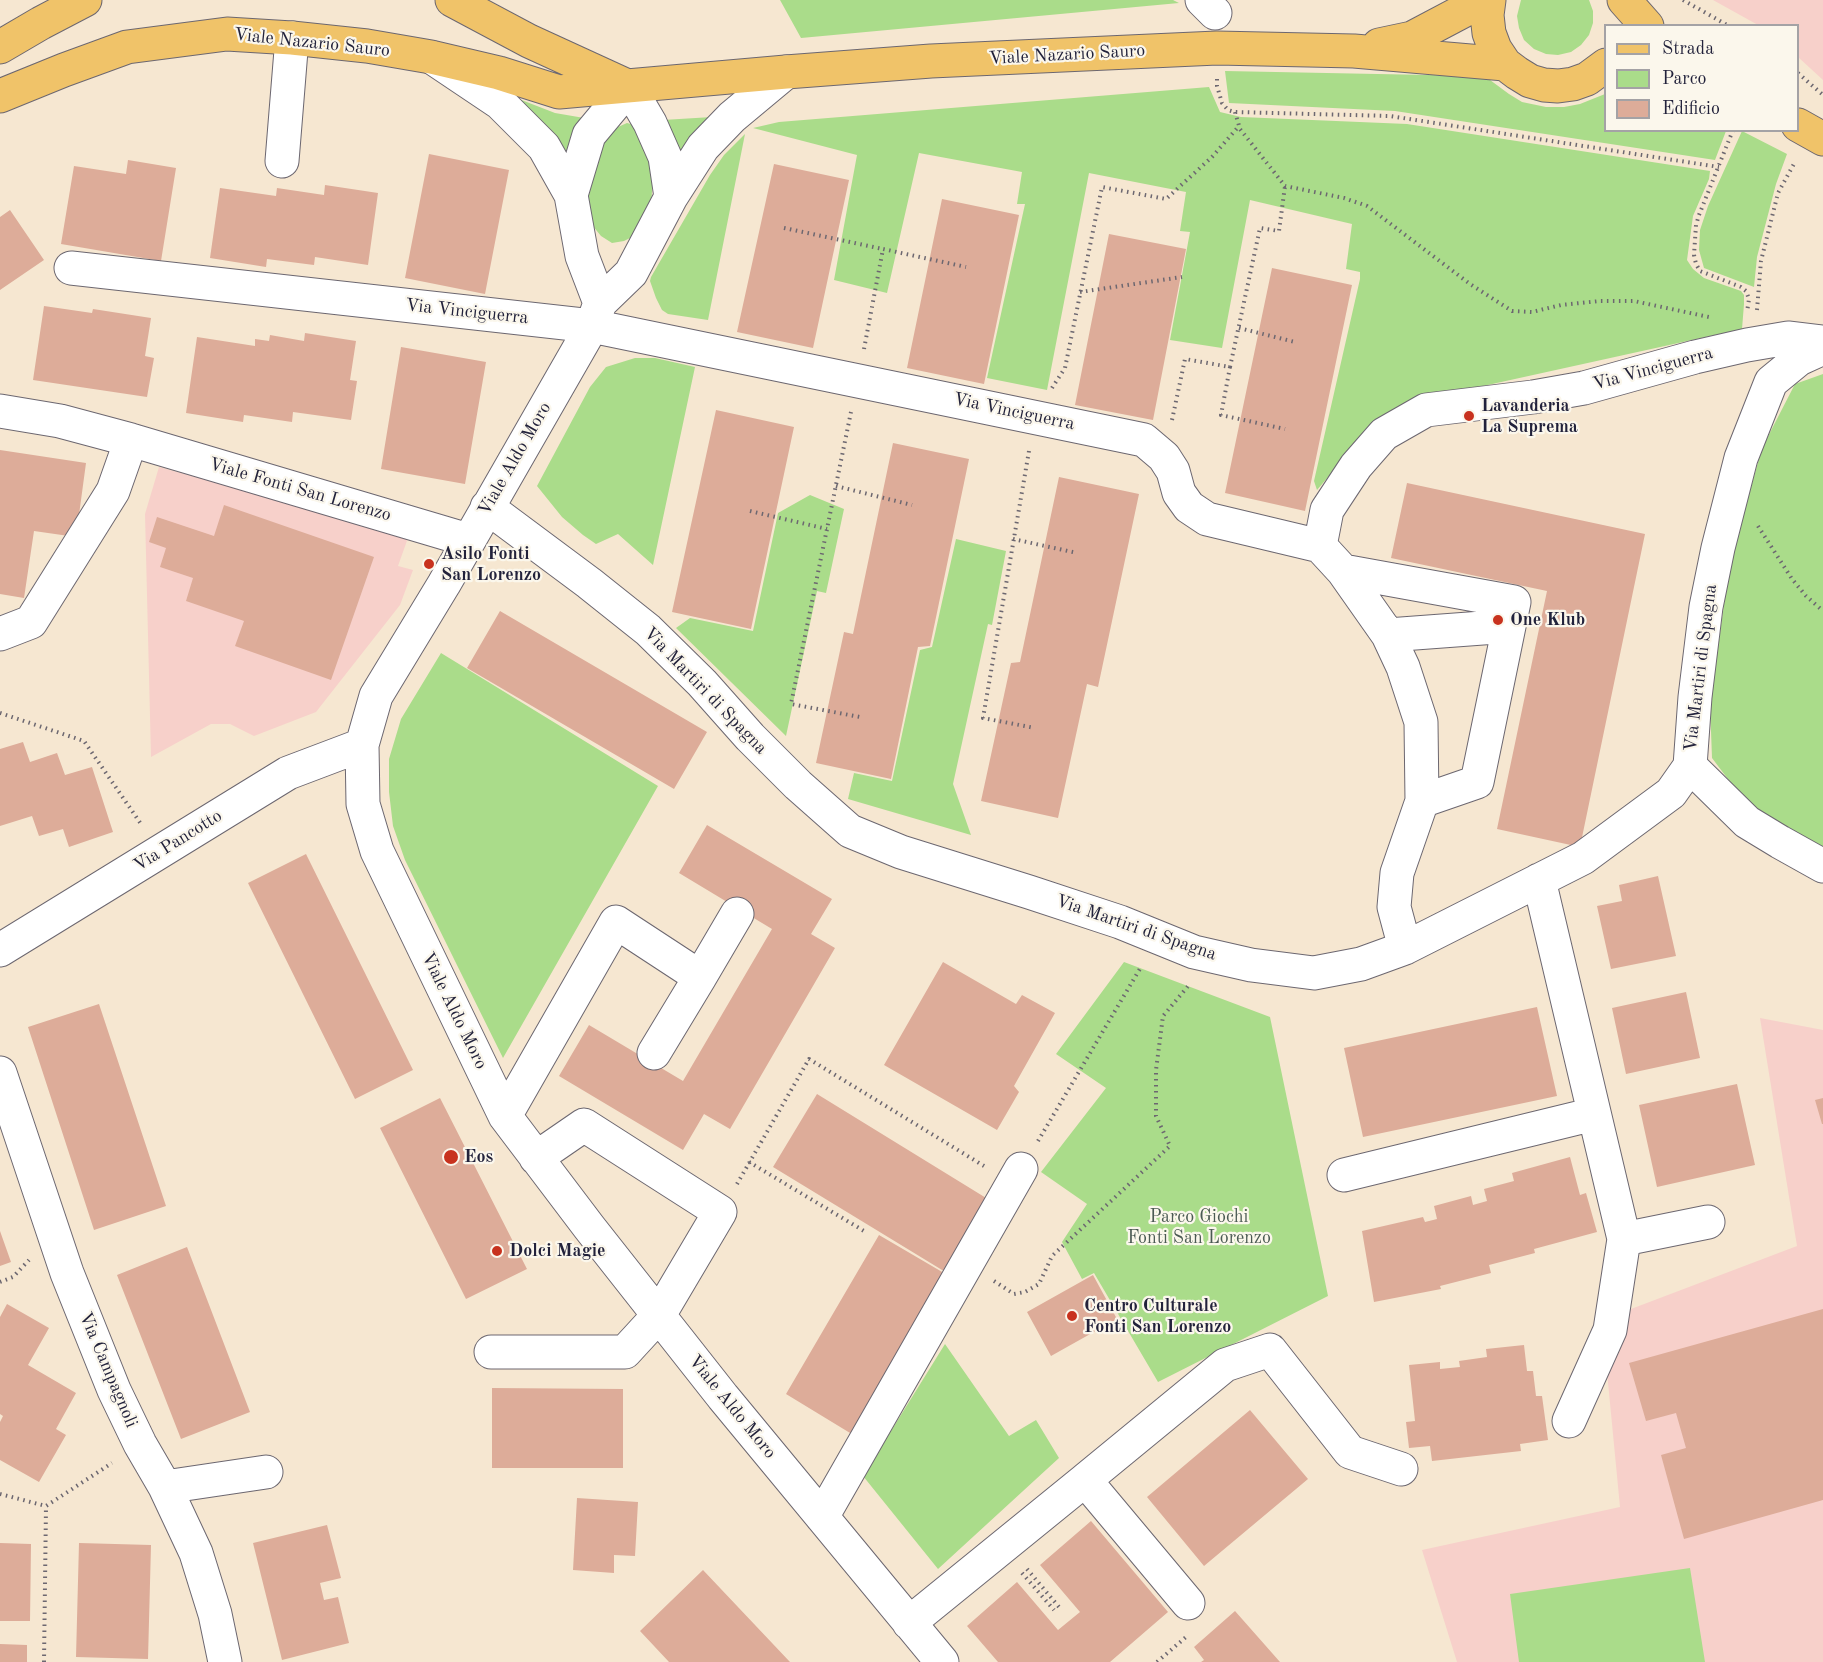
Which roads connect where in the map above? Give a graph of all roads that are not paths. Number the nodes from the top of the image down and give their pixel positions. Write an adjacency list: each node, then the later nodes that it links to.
1 (85, 0): 9 (main road)
2 (452, 0): 15 (main road)
3 (1484, 0): 10 (main road)
4 (1489, 0): 12 (main road, Viale Nazario Sauro)
5 (1624, 0): 6 (main road); 7 (main road)
6 (1625, 24)
7 (1645, 24)
8 (292, 38): 11 (main road, Viale Nazario Sauro); 16 (main road, Viale Nazario Sauro); 19 (street)
9 (0, 47)
10 (1354, 51): 12 (main road, Viale Nazario Sauro); 14 (main road, Viale Nazario Sauro)
11 (431, 57): 15 (main road, Viale Nazario Sauro); 20 (street)
12 (1505, 64): 13 (main road, Viale Nazario Sauro)
13 (1603, 69)
14 (786, 72): 15 (main road, Viale Nazario Sauro); 21 (street, Viale Aldo Moro)
15 (629, 87): 20 (street); 21 (street)
16 (0, 96)
17 (1799, 129): 18 (main road)
18 (1810, 148)
19 (282, 160)
20 (571, 195): 23 (street)
21 (671, 197): 23 (street, Viale Aldo Moro)
22 (71, 268): 23 (street, Via Vinciguerra)
23 (596, 315): 28 (street, Viale Aldo Moro); 30 (street, Via Vinciguerra)
24 (1823, 342): 30 (street, Via Vinciguerra)
25 (1823, 348): 36 (street, Via Martiri di Spagna)
26 (0, 411): 27 (street, Viale Fonti San Lorenzo)
27 (131, 440): 29 (street, Viale Fonti San Lorenzo); 33 (street)
28 (487, 507): 29 (street, Viale Aldo Moro); 41 (street, Via Martiri di Spagna)
29 (468, 540): 35 (street, Viale Aldo Moro)
30 (1320, 546): 31 (street)
31 (1343, 571): 34 (street); 37 (street)
32 (1496, 627): 34 (street)
33 (0, 634)
34 (1388, 635): 37 (street)
35 (362, 745): 42 (street, Via Pancotto); 47 (street, Viale Aldo Moro)
36 (1690, 766): 38 (street); 39 (street, Via Martiri di Spagna)
37 (1422, 801): 41 (street)
38 (1821, 867)
39 (1539, 880): 41 (street, Via Martiri di Spagna); 46 (street)
40 (737, 914): 43 (street)
41 (1405, 948)
42 (0, 950)
43 (700, 977): 44 (street); 47 (street)
44 (654, 1053)
45 (0, 1073): 59 (street, Via Campagnoli)
46 (1594, 1114): 49 (street); 52 (street)
47 (505, 1116): 48 (street, Viale Aldo Moro)
48 (536, 1158): 53 (street, Viale Aldo Moro); 53 (street)
49 (1344, 1175)
50 (1017, 1176): 60 (street)
51 (1708, 1222): 52 (street)
52 (1624, 1239): 55 (street)
53 (659, 1315): 54 (street); 60 (street, Viale Aldo Moro)
54 (491, 1352)
55 (1569, 1421)
56 (1401, 1469): 58 (street)
57 (266, 1472): 59 (street)
58 (1084, 1480): 61 (street); 62 (street)
59 (165, 1487): 63 (street, Via Campagnoli)
60 (822, 1517): 62 (street, Viale Aldo Moro)
61 (1188, 1603)
62 (909, 1623): 64 (street, Viale Aldo Moro)
63 (225, 1662)
64 (942, 1662)

